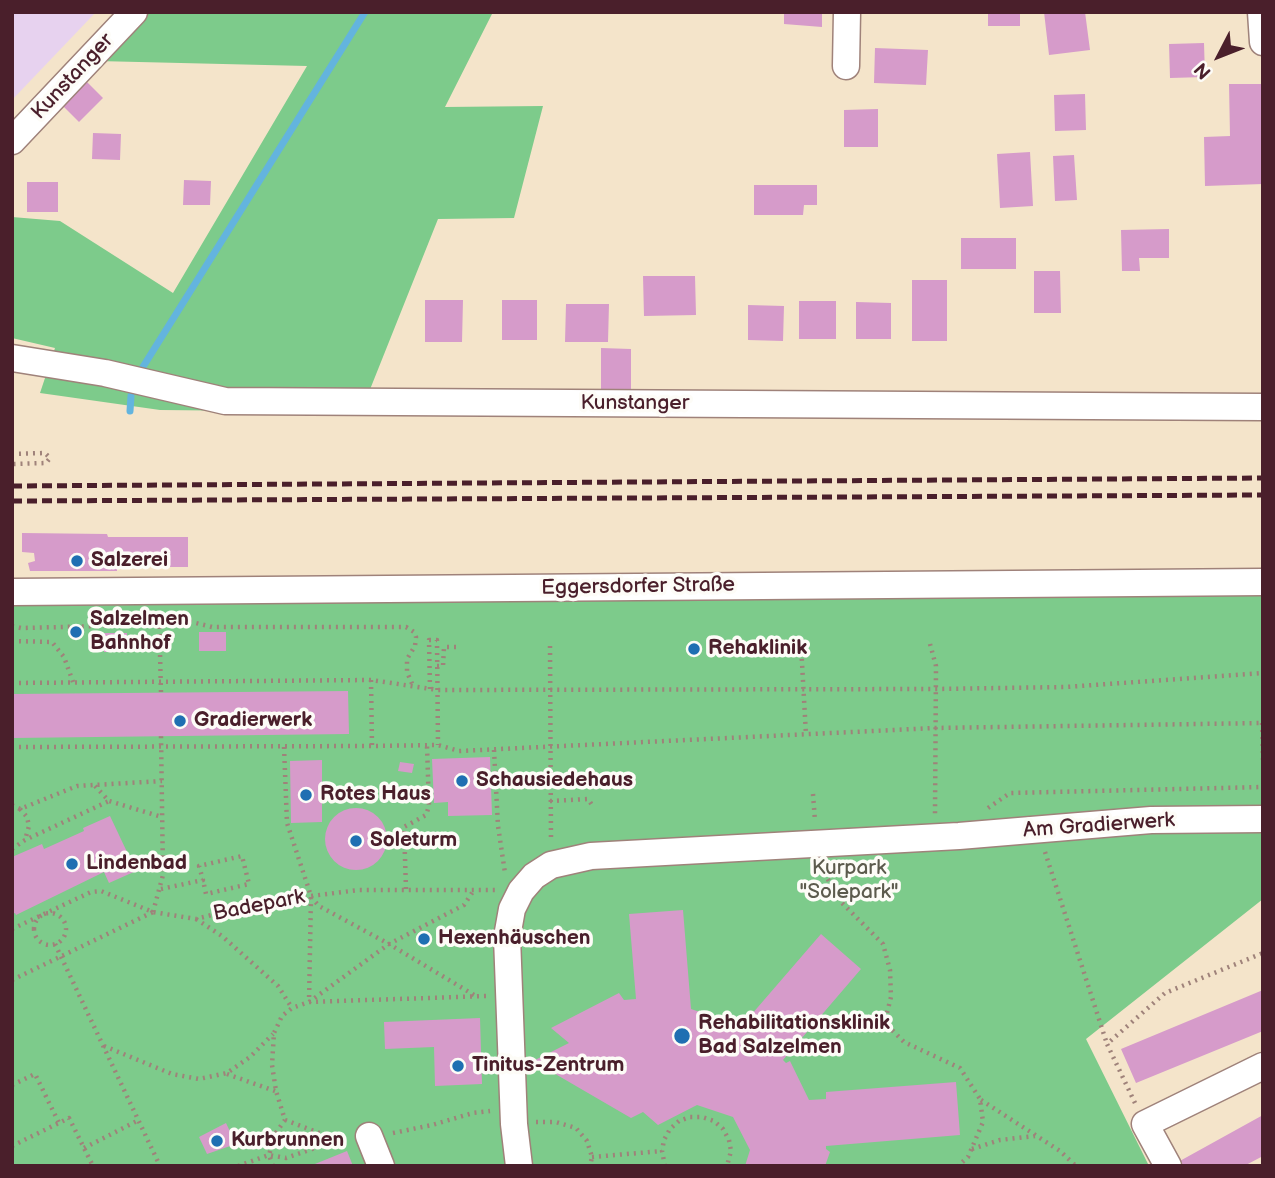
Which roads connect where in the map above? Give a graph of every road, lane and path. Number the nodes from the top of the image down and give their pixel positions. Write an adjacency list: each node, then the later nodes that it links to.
1 (134, 12): 6 (street, Kunstanger)
2 (847, 12): 5 (street)
3 (1261, 12): 4 (street)
4 (1263, 42)
5 (846, 66)
6 (12, 141)
7 (12, 358): 8 (street, Kunstanger)
8 (1263, 407)
9 (12, 454): 10 (path)
10 (12, 464)
11 (1263, 582): 12 (street, Eggersdorfer Straße)
12 (12, 592)
13 (160, 617): 14 (path); 23 (path); 26 (path)
14 (12, 626)
15 (12, 641): 24 (path)
16 (930, 644): 28 (path)
17 (801, 645): 31 (path)
18 (550, 646): 30 (path)
19 (458, 647): 20 (path)
20 (437, 666): 27 (path); 29 (path)
21 (1263, 673): 28 (path)
22 (371, 680): 23 (path); 26 (path); 38 (path)
23 (160, 681): 24 (path); 32 (path)
24 (73, 682): 25 (path)
25 (12, 683)
26 (413, 686): 27 (path)
27 (430, 689): 29 (path)
28 (936, 689): 31 (path); 34 (path)
29 (438, 690): 30 (path); 37 (path)
30 (551, 690): 31 (path); 43 (path)
31 (802, 690): 35 (path)
32 (161, 693)
33 (1262, 723): 34 (path); 45 (path)
34 (935, 728): 35 (path); 57 (path)
35 (806, 735): 43 (path)
36 (161, 736): 41 (path)
37 (438, 745): 39 (path); 44 (path)
38 (372, 746): 39 (path); 42 (path)
39 (427, 746): 64 (path)
40 (12, 747): 41 (path)
41 (162, 747): 42 (path); 46 (path)
42 (285, 747): 67 (path)
43 (551, 748): 44 (path); 50 (path)
44 (494, 750): 66 (path)
45 (1263, 761)
46 (162, 781): 47 (path); 54 (path)
47 (95, 786): 49 (path); 53 (path)
48 (1263, 787): 57 (path)
49 (109, 801): 54 (path); 58 (path)
50 (550, 801): 52 (path); 61 (path)
51 (12, 805): 53 (path)
52 (593, 805)
53 (20, 809): 58 (path)
54 (162, 817): 63 (path)
55 (1263, 819): 56 (street, Am Gradierwerk)
56 (1037, 830): 57 (street, Am Gradierwerk); 82 (path)
57 (947, 836): 59 (street)
58 (24, 840): 60 (path)
59 (817, 844): 61 (street); 88 (path)
60 (12, 849)
61 (551, 865): 66 (street)
62 (202, 880): 62 (path); 63 (path)
63 (161, 889): 68 (path)
64 (406, 889): 65 (path, Badepark); 67 (path, Badepark)
65 (474, 890): 66 (path, Badepark); 73 (path)
66 (521, 891): 77 (street)
67 (310, 896): 70 (path, Badepark); 73 (path); 79 (path)
68 (153, 912): 69 (path, Badepark); 70 (path, Badepark); 75 (path)
69 (42, 915): 71 (path, Badepark); 72 (path); 72 (path)
70 (196, 919): 80 (path)
71 (12, 929)
72 (55, 944): 75 (path)
73 (389, 944): 78 (path); 79 (path)
74 (1263, 953): 82 (path)
75 (61, 955): 76 (path); 83 (path)
76 (12, 980)
77 (509, 995): 78 (path); 92 (street)
78 (477, 996): 79 (path)
79 (309, 1002): 80 (path)
80 (292, 1008): 81 (path)
81 (274, 1033): 85 (path); 87 (path)
82 (1107, 1044): 93 (path)
83 (103, 1046): 85 (path); 90 (path)
84 (1263, 1066): 93 (street)
85 (226, 1073): 87 (path)
86 (12, 1085): 91 (path)
87 (276, 1091): 89 (path)
88 (980, 1099): 95 (path); 99 (path)
89 (285, 1120): 96 (path); 104 (path)
90 (139, 1121): 98 (path); 103 (path)
91 (59, 1123): 97 (path); 98 (path)
92 (514, 1124): 101 (path); 106 (street)
93 (1145, 1124): 112 (street)
94 (369, 1136): 105 (street)
95 (1035, 1136): 99 (path); 111 (path)
96 (331, 1137)
97 (12, 1146)
98 (84, 1148): 102 (path)
99 (972, 1149): 110 (path)
100 (662, 1152): 101 (path); 108 (path); 109 (path)
101 (592, 1157): 107 (path)
102 (93, 1166)
103 (160, 1166)
104 (273, 1166)
105 (381, 1166)
106 (519, 1166)
107 (590, 1166)
108 (665, 1166)
109 (727, 1166)
110 (958, 1166)
111 (1076, 1166)
112 (1168, 1166)

